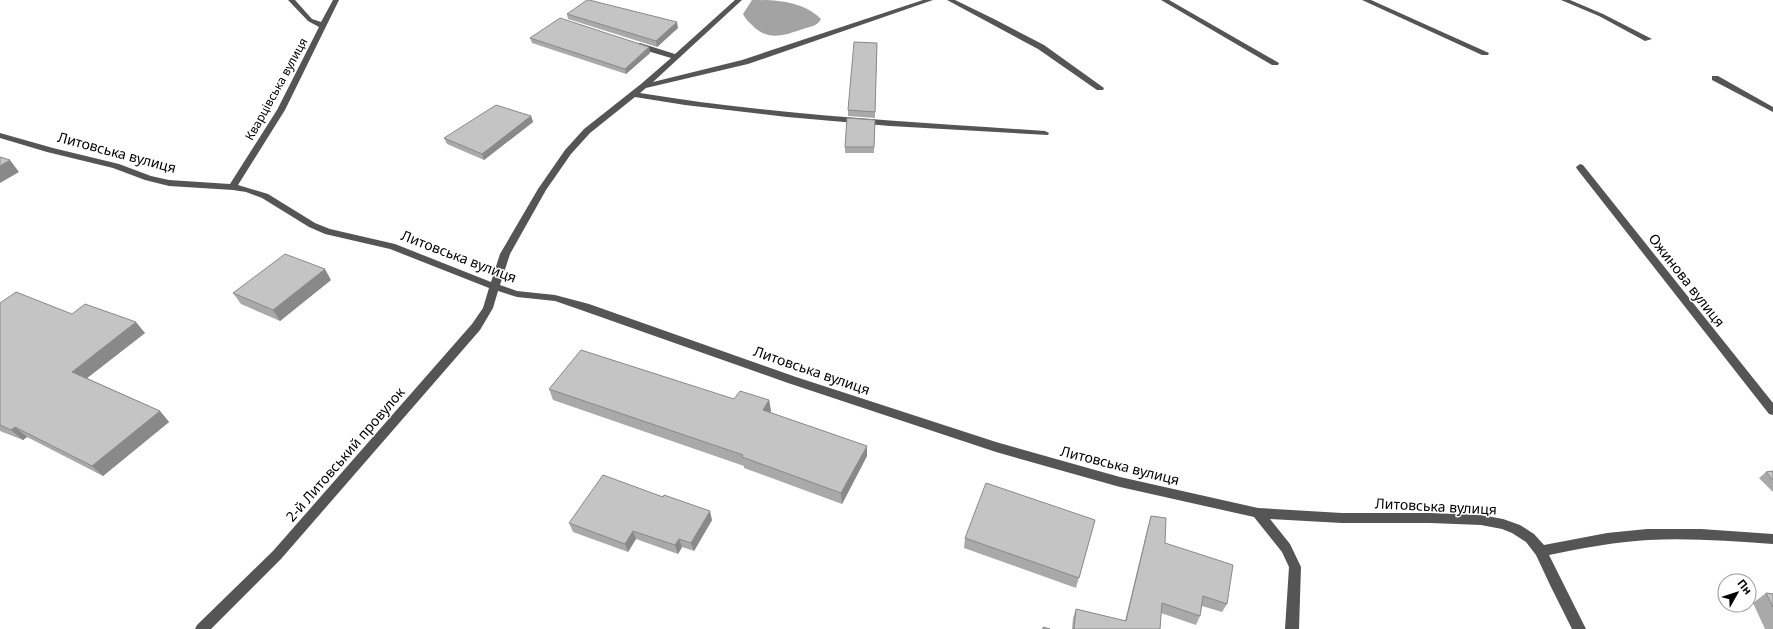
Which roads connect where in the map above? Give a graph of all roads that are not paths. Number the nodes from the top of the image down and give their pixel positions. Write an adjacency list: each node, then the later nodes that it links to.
1 (291, 0): 9 (street)
2 (336, 0): 9 (street, Кварцівська вулиця)
3 (739, 0): 13 (street, 2-й Литовський провулок)
4 (930, 0): 16 (street)
5 (950, 0): 17 (street)
6 (1164, 0): 14 (street)
7 (1365, 0): 12 (street)
8 (1564, 0): 10 (street)
9 (324, 26): 23 (street, Кварцівська вулиця)
10 (1648, 39)
11 (631, 43): 13 (street)
12 (1485, 54)
13 (675, 56): 16 (street, 2-й Литовський провулок)
14 (1275, 63)
15 (1715, 78): 19 (street)
16 (644, 86): 18 (street, 2-й Литовський провулок)
17 (1100, 88)
18 (634, 94): 20 (street); 24 (street, 2-й Литовський провулок)
19 (1773, 110)
20 (1046, 132)
21 (0, 135): 23 (street, Литовська вулиця)
22 (1580, 167): 25 (street, Ожинова вулиця)
23 (234, 187): 24 (street, Литовська вулиця)
24 (495, 287): 26 (street, Литовська вулиця); 29 (street, 2-й Литовський провулок)
25 (1773, 411)
26 (1258, 513): 28 (street, Литовська вулиця); 30 (street)
27 (1773, 540): 28 (street)
28 (1541, 551): 31 (street, Литовська вулиця)
29 (202, 629)
30 (1292, 629)
31 (1579, 629)

